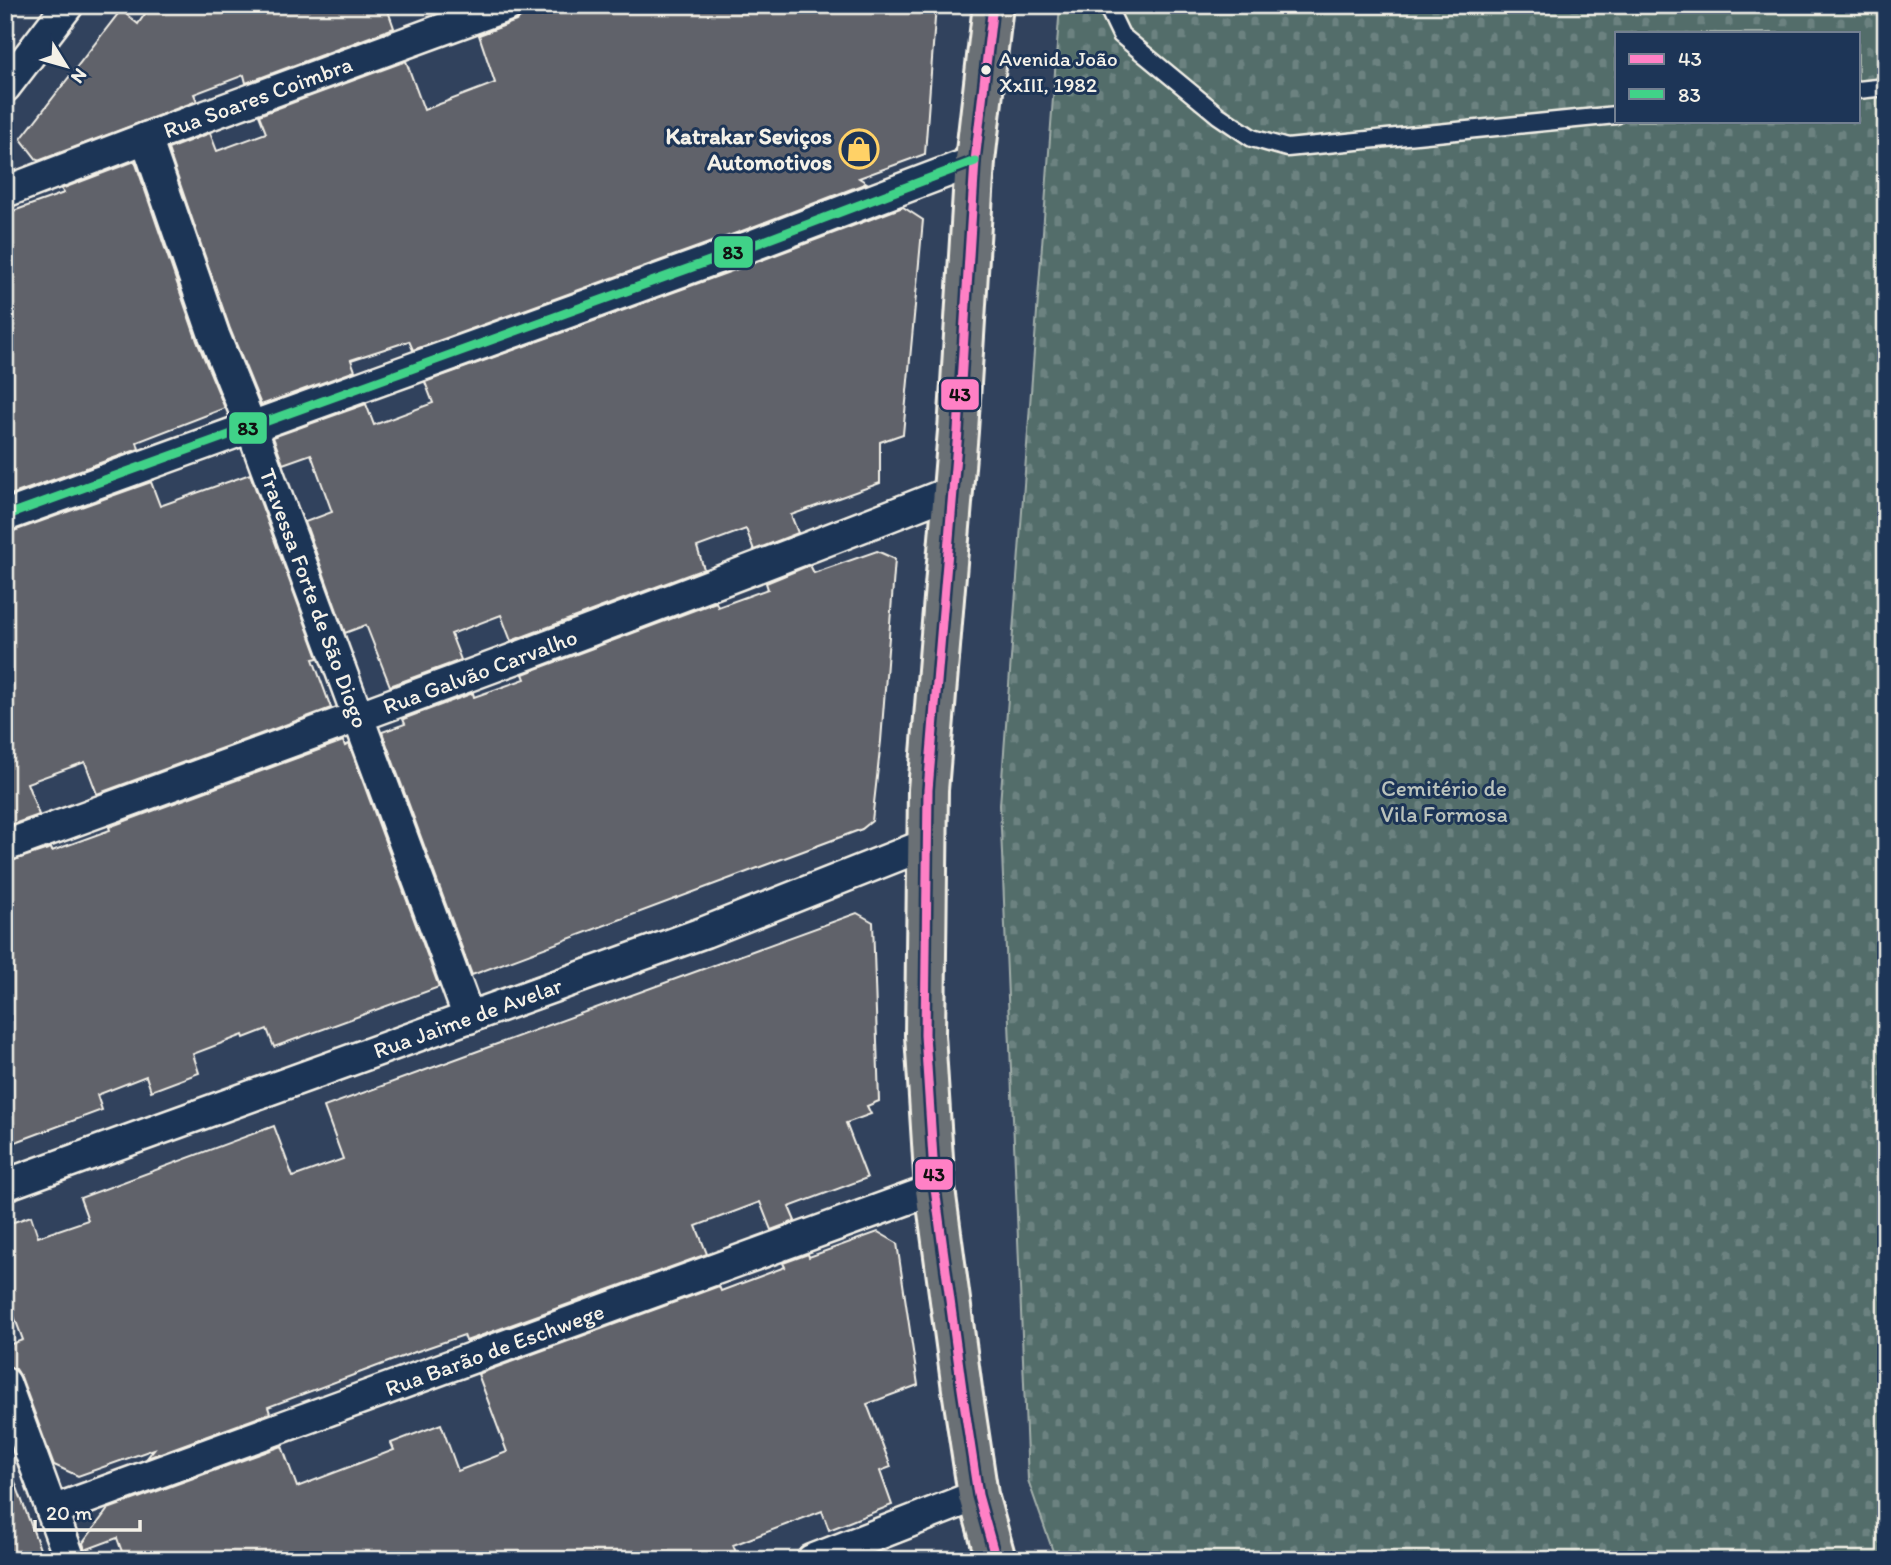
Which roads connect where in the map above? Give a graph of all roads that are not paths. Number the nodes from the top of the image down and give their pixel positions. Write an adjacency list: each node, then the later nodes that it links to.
1 (68, 5): 5 (street)
2 (509, 5): 9 (street, Rua Soares Coimbra)
3 (993, 5): 10 (main road)
4 (1109, 5): 8 (lane)
5 (5, 87)
6 (1886, 87): 7 (lane)
7 (1860, 90)
8 (1615, 115)
9 (146, 138): 11 (street, Rua Soares Coimbra); 12 (street, Travessa Forte de São Diogo)
10 (975, 161): 12 (street); 13 (main road)
11 (5, 192)
12 (251, 427): 14 (street); 15 (street, Travessa Forte de São Diogo)
13 (953, 491): 15 (street, Rua Galvão Carvalho); 16 (main road)
14 (5, 516)
15 (359, 717): 17 (street, Rua Galvão Carvalho); 18 (street, Travessa Forte de São Diogo)
16 (926, 844): 18 (street, Rua Jaime de Avelar); 20 (main road)
17 (5, 846)
18 (469, 1018): 19 (street, Rua Jaime de Avelar)
19 (5, 1185)
20 (935, 1189): 22 (main road); 23 (street, Rua Barão de Eschwege)
21 (5, 1383): 23 (street)
22 (978, 1495): 25 (street); 26 (main road)
23 (52, 1511): 24 (street)
24 (70, 1560)
25 (812, 1560)
26 (996, 1560)

